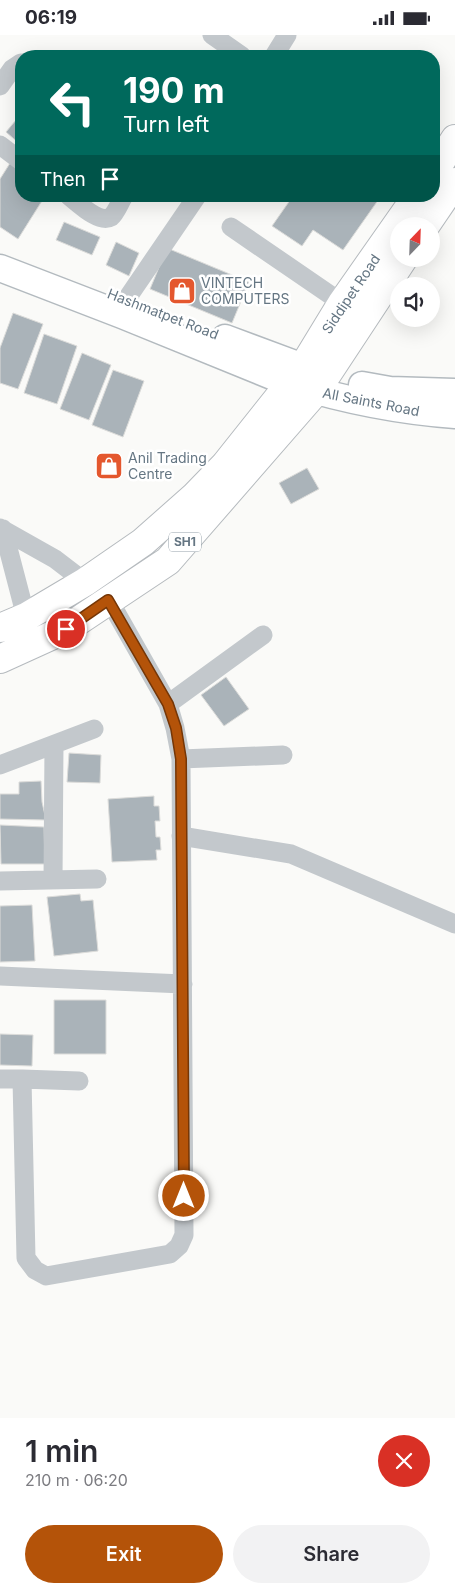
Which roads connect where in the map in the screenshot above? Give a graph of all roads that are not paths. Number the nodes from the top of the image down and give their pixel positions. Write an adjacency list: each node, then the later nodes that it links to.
1 (212, 35): 3 (street)
2 (287, 35): 4 (street)
3 (233, 50)
4 (278, 50)
5 (15, 67): 6 (street)
6 (0, 86)
7 (455, 139): 10 (main road)
8 (0, 145): 9 (street)
9 (15, 156)
10 (440, 163)
11 (455, 182): 16 (main road)
12 (77, 202): 13 (street)
13 (120, 202)
14 (193, 202): 21 (street)
15 (413, 202): 22 (main road, Siddipet Road / SH1)
16 (431, 217)
17 (231, 227): 22 (street)
18 (0, 252): 21 (main road, Hashmatpet Road)
19 (397, 267): 23 (main road, Siddipet Road / SH1)
20 (0, 268): 23 (main road, Hashmatpet Road)
21 (126, 300): 23 (main road, Hashmatpet Road)
22 (342, 303): 23 (main road, Siddipet Road / SH1)
23 (309, 379): 24 (main road, All Saints Road); 25 (main road, All Saints Road); 27 (main road, SH1); 28 (main road, SH1)
24 (455, 392)
25 (455, 415)
26 (1, 528): 27 (street); 29 (street)
27 (86, 583): 29 (main road, SH1)
28 (108, 600): 32 (main road, SH1); 33 (street)
29 (26, 617): 30 (main road, SH1)
30 (0, 628)
31 (263, 635): 33 (street)
32 (0, 659)
33 (168, 704): 37 (street)
34 (94, 729): 35 (street)
35 (54, 745): 38 (street); 41 (street)
36 (283, 755): 37 (street)
37 (181, 759): 39 (street)
38 (0, 765)
39 (182, 835): 43 (street); 45 (street)
40 (97, 879): 41 (street)
41 (54, 880): 42 (street)
42 (0, 881)
43 (455, 924)
44 (0, 976): 45 (street)
45 (183, 984): 47 (street)
46 (0, 1079): 47 (street)
47 (22, 1079): 48 (street)
48 (79, 1081)

